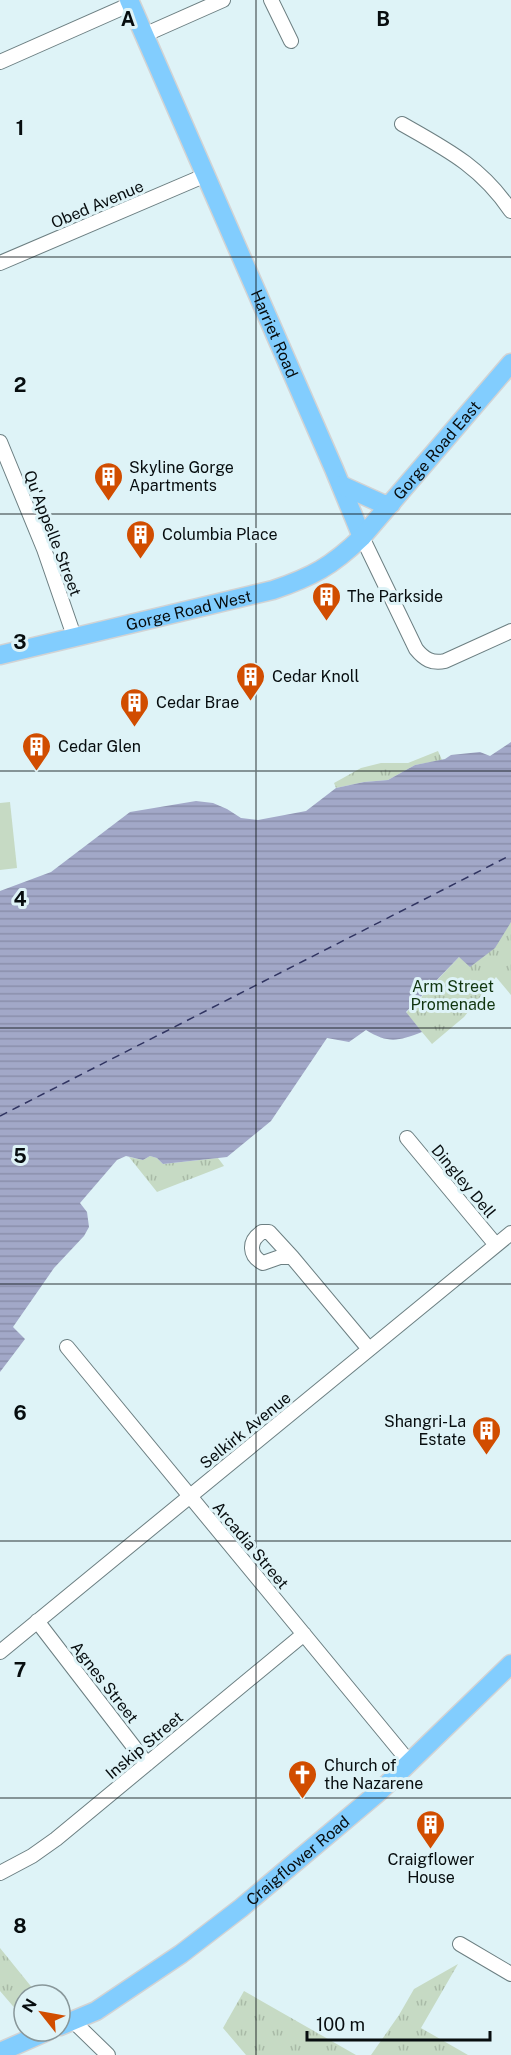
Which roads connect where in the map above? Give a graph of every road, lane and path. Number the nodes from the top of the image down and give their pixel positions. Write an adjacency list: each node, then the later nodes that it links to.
1 (223, 0): 4 (street)
2 (271, 0): 5 (street)
3 (130, 2): 4 (main road, Harriet Road); 6 (street)
4 (144, 35): 8 (main road, Harriet Road)
5 (291, 41)
6 (0, 62)
7 (402, 124): 9 (street)
8 (206, 175): 10 (street, Obed Avenue); 13 (main road, Harriet Road)
9 (511, 211)
10 (0, 263)
11 (511, 363): 14 (main road, Gorge Road East)
12 (0, 442): 17 (street, Qu'Appelle Street)
13 (341, 484): 14 (main road); 15 (main road, Harriet Road)
14 (391, 504): 15 (main road, Gorge Road East)
15 (362, 537): 16 (street, Harriet Road); 17 (main road, Gorge Road West)
16 (511, 631)
17 (74, 636): 18 (main road, Gorge Road West)
18 (0, 655)
19 (407, 1138): 21 (street, Dingley Dell)
20 (511, 1233): 21 (street, Selkirk Avenue)
21 (495, 1245): 24 (street, Selkirk Avenue)
22 (292, 1257): 24 (street)
23 (67, 1347): 25 (street, Arcadia Street)
24 (369, 1349): 25 (street, Selkirk Avenue)
25 (189, 1496): 26 (street, Selkirk Avenue); 27 (street, Arcadia Street)
26 (37, 1621): 28 (street, Selkirk Avenue); 31 (street, Agnes Street)
27 (304, 1634): 30 (street, Arcadia Street); 31 (street, Inskip Street)
28 (0, 1652)
29 (511, 1664): 30 (main road, Craigflower Road)
30 (410, 1763): 35 (main road, Craigflower Road)
31 (147, 1764): 32 (street, Inskip Street)
32 (0, 1873)
33 (460, 1944): 34 (street)
34 (511, 1974)
35 (72, 2022)
36 (72, 2028): 39 (street)
37 (21, 2043): 38 (main road)
38 (0, 2052)
39 (108, 2055)

